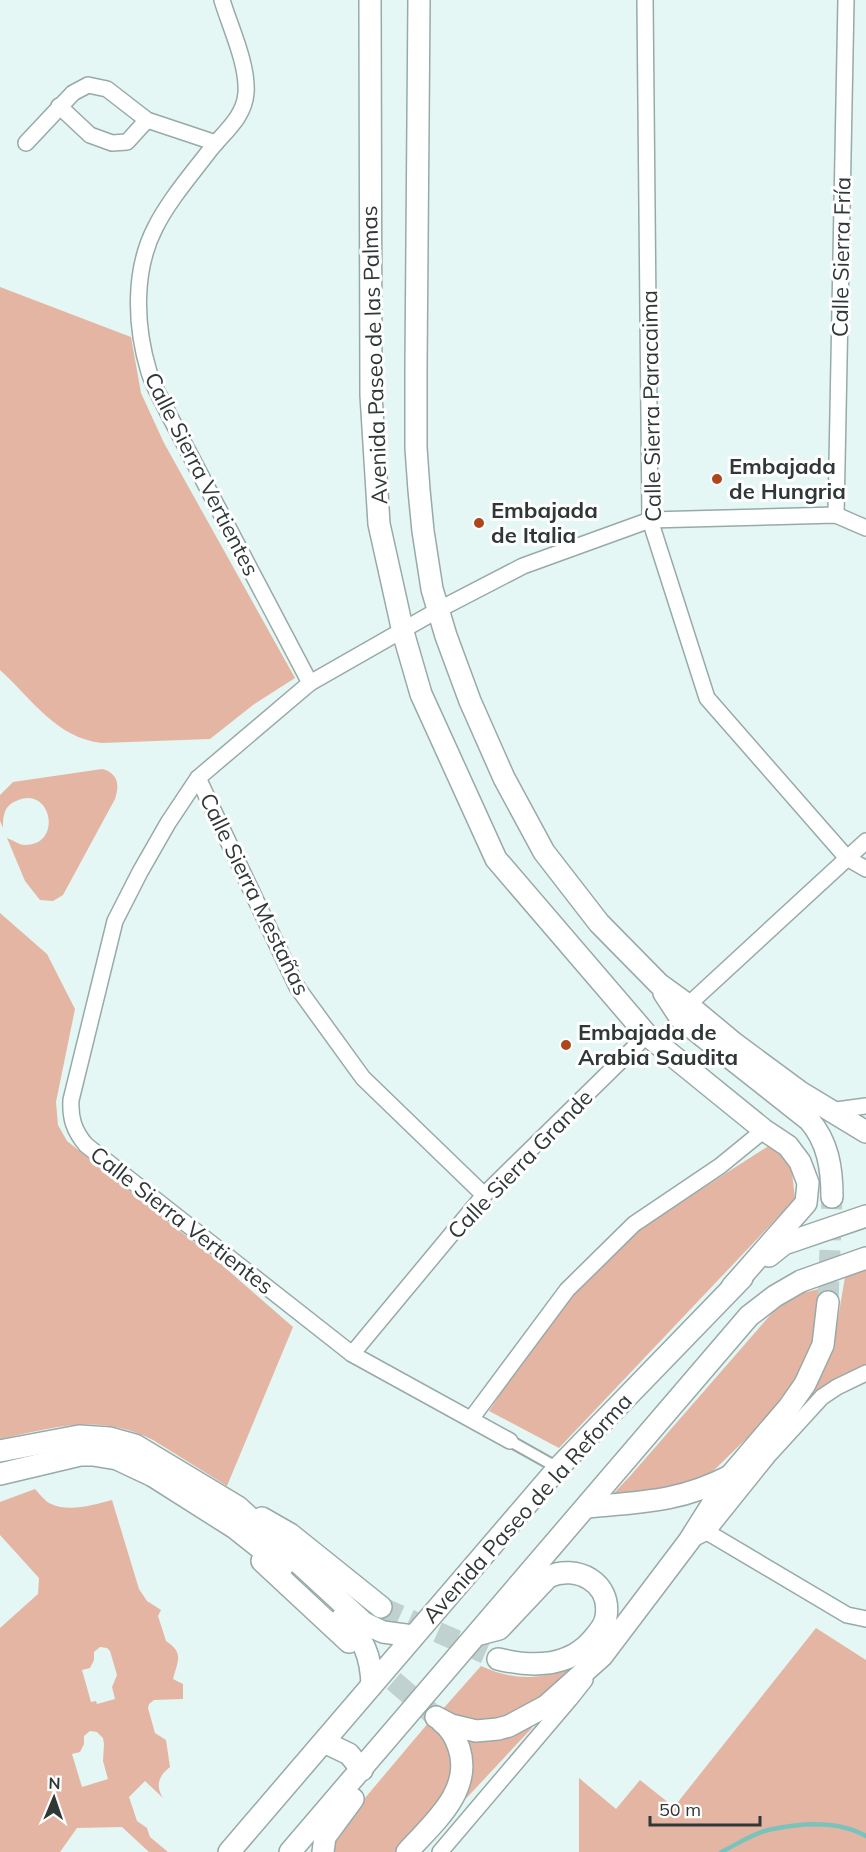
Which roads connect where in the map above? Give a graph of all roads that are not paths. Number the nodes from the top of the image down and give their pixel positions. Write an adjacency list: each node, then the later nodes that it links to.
1 (222, 0): 9 (street, Calle Sierra Vertientes)
2 (370, 0): 14 (main road, Avenida Paseo de las Palmas)
3 (418, 0): 13 (main road, Avenida Paseo de las Palmas)
4 (645, 0): 11 (street, Calle Sierra Paracaima)
5 (846, 0): 10 (street, Calle Sierra Fría)
6 (59, 106): 7 (street); 7 (street); 8 (street)
7 (147, 120): 9 (street)
8 (26, 143)
9 (216, 143): 15 (street, Calle Sierra Vertientes)
10 (836, 514): 11 (street, Calle Sierra Vertientes); 12 (street)
11 (650, 520): 13 (street, Calle Sierra Vertientes); 18 (street, Calle Sierra Paracaima)
12 (866, 528)
13 (438, 610): 14 (street, Calle Sierra Vertientes); 20 (main road, Avenida Paseo de las Palmas)
14 (403, 632): 15 (street, Calle Sierra Vertientes); 22 (main road, Avenida Paseo de las Palmas)
15 (310, 683): 16 (street, Calle Sierra Vertientes)
16 (198, 778): 27 (street, Calle Sierra Mestañas); 33 (street, Calle Sierra Vertientes)
17 (866, 841): 18 (street)
18 (847, 858): 19 (street, Calle Sierra Paracaima); 21 (street)
19 (866, 869)
20 (659, 984): 21 (main road, Avenida Paseo de las Palmas); 28 (main road)
21 (688, 1005): 24 (main road, Avenida Paseo de las Palmas)
22 (646, 1035): 25 (main road, Avenida Paseo de las Palmas); 27 (street, Calle Sierra Grande)
23 (866, 1106): 24 (street)
24 (829, 1111): 26 (main road, Avenida Paseo de las Palmas)
25 (764, 1130): 31 (main road, Avenida Paseo de las Palmas); 35 (street)
26 (866, 1132)
27 (484, 1195): 33 (street, Calle Sierra Grande)
28 (832, 1197)
29 (866, 1216): 31 (main road, Avenida Paseo de la Reforma)
30 (866, 1258): 41 (main road, Avenida Paseo de la Reforma)
31 (732, 1287): 38 (main road, Avenida Paseo de la Reforma)
32 (828, 1302): 40 (main road)
33 (352, 1354): 35 (street, Calle Sierra Vertientes)
34 (866, 1373): 43 (street)
35 (471, 1419): 36 (street, Calle Sierra Vertientes)
36 (510, 1441): 38 (street, Calle Sierra Vertientes)
37 (0, 1451): 42 (main road)
38 (558, 1468): 46 (main road, Avenida Paseo de la Reforma)
39 (0, 1474): 42 (main road)
40 (730, 1476): 41 (main road); 43 (main road)
41 (586, 1507): 47 (main road, Avenida Paseo de la Reforma)
42 (236, 1517): 44 (main road); 46 (main road); 48 (main road); 51 (main road)
43 (698, 1536): 45 (street); 49 (main road)
44 (381, 1607)
45 (866, 1619)
46 (413, 1636): 51 (main road, Avenida Paseo de la Reforma)
47 (473, 1636): 50 (main road); 52 (main road, Avenida Paseo de la Reforma)
48 (360, 1653)
49 (602, 1656): 58 (main road); 59 (street)
50 (498, 1659)
51 (372, 1685): 53 (main road, Avenida Paseo de la Reforma)
52 (416, 1706): 54 (main road, Avenida Paseo de la Reforma); 57 (main road)
53 (324, 1742): 54 (main road); 55 (main road, Avenida Paseo de la Reforma)
54 (362, 1770): 56 (main road, Avenida Paseo de la Reforma)
55 (229, 1852)
56 (290, 1852)
57 (323, 1852)
58 (407, 1852)
59 (440, 1852)

